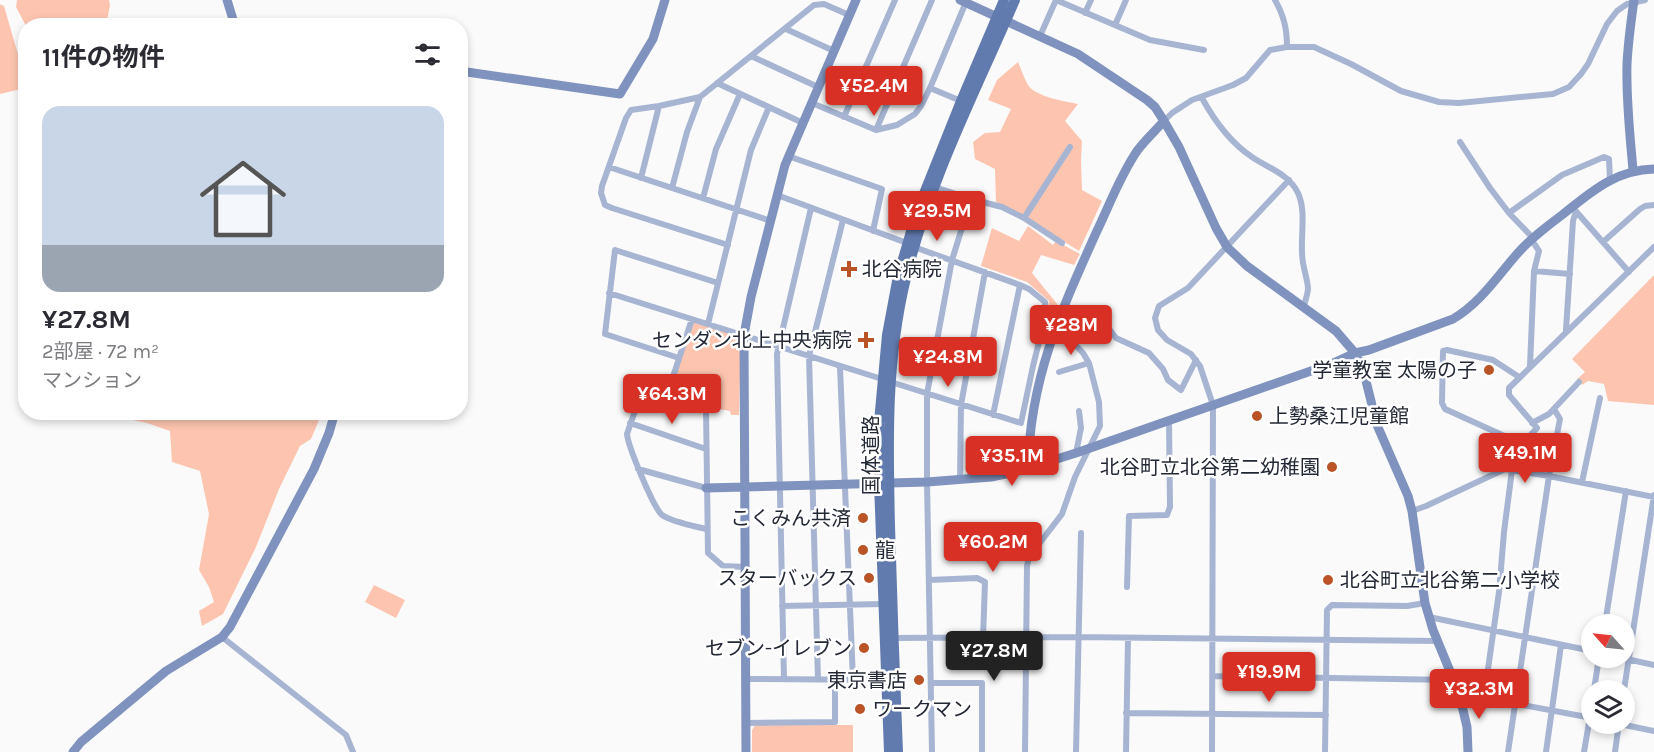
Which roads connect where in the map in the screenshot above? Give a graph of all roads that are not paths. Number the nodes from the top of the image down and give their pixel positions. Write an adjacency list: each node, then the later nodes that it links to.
1 (226, 0): 17 (street)
2 (665, 0): 26 (street)
3 (856, 0): 16 (street)
4 (895, 0): 37 (street)
5 (932, 0): 40 (street)
6 (1004, 0): 18 (main road, 国体道路)
7 (1015, 0): 18 (main road, 国体道路)
8 (1056, 0): 15 (street); 21 (street)
9 (1091, 0): 15 (street)
10 (1126, 0): 19 (street)
11 (1275, 0): 22 (street)
12 (1645, 0): 14 (street)
13 (963, 1): 18 (street); 29 (street)
14 (1634, 1): 22 (street); 46 (street)
15 (1085, 13): 19 (street)
16 (849, 15): 20 (street); 24 (street)
17 (232, 18)
18 (1002, 18): 21 (street); 33 (main road, 国体道路); 50 (main road, 国体道路)
19 (1115, 25): 23 (street)
20 (786, 29): 24 (street); 25 (street)
21 (1040, 36): 38 (street)
22 (1287, 47): 32 (street)
23 (1204, 50)
24 (834, 51): 28 (street)
25 (752, 56): 27 (street); 28 (street)
26 (468, 72)
27 (717, 83): 30 (street); 31 (street)
28 (818, 87): 34 (street)
29 (930, 88): 33 (street); 40 (street)
30 (740, 94): 36 (street); 53 (street)
31 (700, 97): 35 (street); 51 (street)
32 (1202, 98): 38 (street); 48 (street)
33 (961, 101): 68 (main road, 国体道路)
34 (812, 103): 37 (street); 39 (street)
35 (659, 106): 44 (street); 47 (street)
36 (769, 107): 39 (street); 57 (street)
37 (844, 117): 40 (street)
38 (1164, 121): 69 (street); 82 (street)
39 (803, 123): 43 (street)
40 (876, 130)
41 (1460, 142): 59 (street)
42 (1070, 147): 60 (street)
43 (788, 156): 52 (street); 63 (street)
44 (609, 167): 47 (street); 67 (street)
45 (1654, 169): 46 (street)
46 (1633, 170): 49 (street)
47 (641, 178): 51 (street)
48 (1289, 180): 69 (street); 79 (street)
49 (1610, 180): 58 (street); 59 (street)
50 (935, 187): 54 (street); 68 (main road, 国体道路)
51 (672, 188): 53 (street)
52 (777, 195): 56 (street); 62 (street)
53 (703, 198): 57 (street)
54 (970, 199): 60 (street); 71 (street)
55 (1654, 205): 65 (street)
56 (811, 208): 61 (street); 85 (street)
57 (737, 209): 62 (street); 67 (street)
58 (1574, 209): 64 (street); 65 (street); 75 (street)
59 (1509, 213): 64 (street)
60 (1024, 218): 66 (street)
61 (843, 220): 63 (street); 87 (street)
62 (771, 221): 84 (street)
63 (873, 231): 68 (street)
64 (1532, 239): 72 (street); 86 (street)
65 (1602, 242): 74 (street)
66 (1062, 243)
67 (728, 245): 76 (street)
68 (911, 245): 71 (street); 95 (main road, 国体道路)
69 (1227, 247): 79 (street); 89 (street)
70 (1654, 247): 74 (street)
71 (952, 260): 73 (street); 97 (street)
72 (1534, 271): 75 (street); 91 (street)
73 (985, 272): 77 (street); 100 (street)
74 (1629, 272): 83 (street)
75 (1570, 274): 83 (street)
76 (718, 283): 78 (street); 81 (street)
77 (1020, 285): 104 (street); 104 (street)
78 (609, 293): 80 (street); 88 (street)
79 (1304, 306): 86 (street)
80 (692, 319): 81 (street); 88 (street)
81 (708, 324): 84 (street)
82 (1058, 326): 89 (street); 90 (street); 113 (street)
83 (1566, 331): 91 (street)
84 (744, 335): 85 (street); 124 (street)
85 (779, 346): 87 (street); 123 (street)
86 (1355, 353): 101 (street); 128 (street)
87 (809, 356): 92 (street); 122 (street)
88 (679, 358): 98 (street)
89 (1196, 360): 101 (street)
90 (1089, 363): 93 (street); 110 (street)
91 (1530, 366): 94 (street)
92 (840, 367): 95 (street); 121 (street)
93 (1059, 372)
94 (1519, 377): 108 (street); 109 (street)
95 (886, 380): 97 (street); 118 (main road, 国体道路)
96 (1579, 382): 102 (street)
97 (927, 394): 100 (street); 119 (street)
98 (667, 395): 107 (street); 111 (street)
99 (1600, 398): 120 (street)
100 (961, 405): 104 (street); 117 (street)
101 (1214, 405): 106 (street); 153 (street)
102 (1554, 409): 108 (street); 116 (street)
103 (1079, 411): 112 (street)
104 (993, 415)
105 (333, 420): 145 (street)
106 (1169, 420): 110 (street); 135 (street)
107 (630, 423): 111 (street); 114 (street)
108 (1532, 423): 109 (street)
109 (1522, 444): 115 (street)
110 (1089, 448): 112 (street); 147 (street)
111 (706, 449): 125 (street)
112 (1076, 453): 113 (street)
113 (1028, 468): 117 (street)
114 (638, 469): 125 (street); 129 (street)
115 (1508, 470): 116 (street); 128 (street); 144 (street)
116 (1549, 476): 120 (street); 149 (street)
117 (960, 480): 119 (street)
118 (884, 482): 119 (street); 121 (street); 136 (main road, 国体道路); 150 (main road, 国体道路)
119 (927, 482): 134 (street)
120 (1582, 482): 126 (street)
121 (845, 484): 122 (street); 138 (street)
122 (813, 485): 123 (street); 139 (street)
123 (779, 486): 124 (street); 140 (street)
124 (744, 487): 125 (street); 133 (street)
125 (706, 488): 129 (street)
126 (1626, 491): 127 (street); 141 (street)
127 (1654, 496): 131 (street)
128 (1412, 511): 137 (street)
129 (706, 529): 133 (street)
130 (1081, 533): 148 (street)
131 (1646, 544): 132 (street); 143 (street)
132 (1654, 546)
133 (746, 567): 162 (street)
134 (929, 580): 146 (street); 151 (street)
135 (1127, 587)
136 (884, 603): 138 (street); 167 (main road, 国体道路)
137 (1425, 603): 142 (street); 154 (street)
138 (850, 604): 139 (street); 166 (street)
139 (817, 605): 140 (street); 164 (street)
140 (782, 606): 163 (street)
141 (1607, 614)
142 (1429, 617): 144 (street); 155 (street)
143 (1635, 618)
144 (1494, 631): 149 (street); 171 (street)
145 (222, 637): 183 (street); 184 (street)
146 (930, 637): 150 (street); 151 (street); 169 (street)
147 (1027, 637): 148 (street); 151 (street); 190 (street)
148 (1078, 637): 152 (street); 191 (street)
149 (1525, 637): 156 (street); 172 (street)
150 (893, 638): 187 (main road, 国体道路)
151 (983, 638)
152 (1128, 638): 153 (street); 174 (street)
153 (1213, 639): 154 (street); 160 (street)
154 (1326, 640): 155 (street); 161 (street)
155 (1438, 641): 168 (street)
156 (1562, 645): 157 (street); 173 (street)
157 (1581, 649)
158 (1635, 660): 159 (street)
159 (1654, 664)
160 (1213, 676): 161 (street); 175 (street)
161 (1326, 678): 168 (street); 176 (street)
162 (747, 679): 163 (street); 178 (street)
163 (784, 680): 164 (street)
164 (818, 680): 165 (street)
165 (835, 680): 166 (street); 178 (street)
166 (853, 680): 167 (street)
167 (887, 680): 186 (main road, 国体道路)
168 (1454, 680): 170 (street)
169 (931, 683): 188 (street); 189 (street)
170 (1459, 693): 171 (street); 195 (street)
171 (1484, 697): 172 (street)
172 (1515, 702): 173 (street); 196 (street)
173 (1553, 710): 177 (street); 197 (street)
174 (1126, 713): 175 (street); 192 (street)
175 (1212, 714): 176 (street); 193 (street)
176 (1326, 715): 194 (street)
177 (1581, 716)
178 (746, 723): 185 (street)
179 (1635, 727): 180 (street)
180 (1654, 731)
181 (1588, 734): 198 (street)
182 (1617, 734): 199 (street)
183 (73, 752)
184 (353, 752)
185 (746, 752)
186 (889, 752)
187 (898, 752)
188 (932, 752)
189 (982, 752)
190 (1025, 752)
191 (1076, 752)
192 (1126, 752)
193 (1212, 752)
194 (1325, 752)
195 (1468, 752)
196 (1508, 752)
197 (1546, 752)
198 (1584, 752)
199 (1615, 752)

